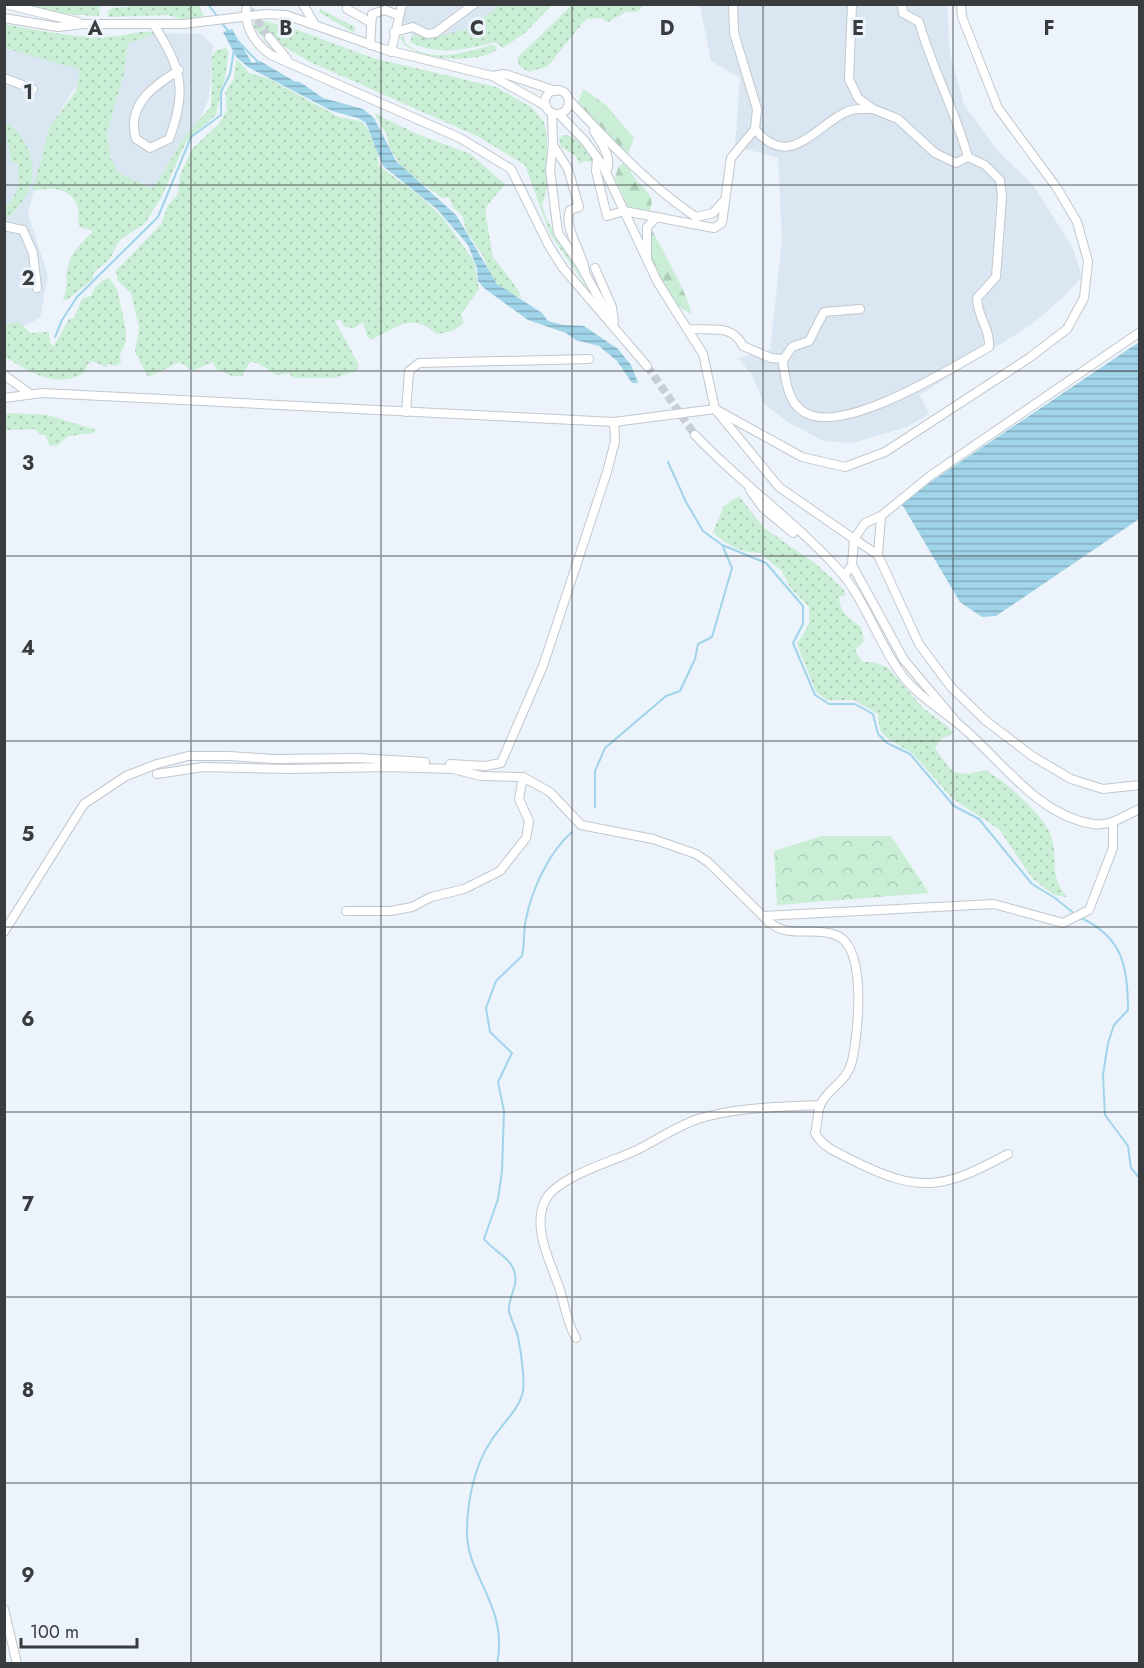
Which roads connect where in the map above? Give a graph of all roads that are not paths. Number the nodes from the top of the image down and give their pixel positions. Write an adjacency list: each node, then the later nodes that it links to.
1 (5, 4): 15 (street)
2 (247, 4): 12 (street)
3 (347, 4): 14 (street)
4 (402, 4): 11 (street)
5 (474, 4): 18 (street)
6 (733, 4): 32 (street)
7 (852, 4): 30 (street)
8 (902, 4): 34 (street)
9 (961, 4): 56 (street)
10 (303, 5): 17 (street)
11 (398, 15): 14 (street); 18 (street)
12 (244, 17): 16 (street); 17 (street); 22 (street)
13 (4, 18): 15 (street)
14 (370, 22): 20 (street)
15 (84, 24): 16 (street)
16 (154, 25): 23 (street)
17 (315, 26): 20 (street)
18 (394, 32): 21 (street)
19 (269, 37): 22 (street)
20 (370, 45): 21 (street)
21 (391, 51): 24 (street)
22 (291, 63): 48 (street)
23 (179, 70): 23 (street)
24 (492, 76): 27 (street); 31 (street)
25 (4, 78): 26 (street)
26 (33, 89)
27 (556, 91): 28 (street); 31 (street)
28 (569, 100): 29 (street); 31 (street)
29 (578, 110): 35 (street); 38 (street)
30 (873, 110): 32 (street); 34 (street)
31 (552, 111): 33 (street); 35 (street)
32 (755, 129): 38 (street)
33 (553, 145): 44 (street); 44 (street)
34 (968, 157): 50 (street)
35 (602, 175): 36 (street); 37 (street)
36 (613, 189): 37 (street); 39 (street)
37 (601, 192): 39 (street)
38 (724, 200): 40 (street)
39 (624, 211): 40 (street); 42 (street)
40 (656, 218): 42 (street)
41 (4, 226): 45 (street)
42 (647, 261): 47 (street)
43 (595, 268): 48 (street)
44 (585, 274): 48 (street)
45 (37, 288)
46 (860, 309): 50 (street)
47 (687, 329): 50 (street); 56 (street)
48 (616, 331): 52 (street)
49 (1140, 332): 60 (street)
50 (782, 358)
51 (590, 359): 57 (street)
52 (647, 366)
53 (4, 375): 54 (street)
54 (29, 393): 55 (street); 57 (street)
55 (4, 398)
56 (715, 409): 58 (street); 61 (street)
57 (406, 412): 58 (street)
58 (614, 422): 73 (street)
59 (695, 435): 64 (street)
60 (881, 516): 61 (street); 62 (street)
61 (854, 539): 62 (street); 63 (street)
62 (878, 555): 68 (street)
63 (852, 565): 64 (street); 65 (street)
64 (844, 576): 65 (street)
65 (956, 722): 70 (street)
66 (157, 774): 67 (street)
67 (523, 777): 71 (street); 72 (street)
68 (1140, 785)
69 (1140, 809): 70 (street)
70 (1113, 823): 72 (street)
71 (346, 911)
72 (763, 916): 74 (street)
73 (4, 932)
74 (820, 1105): 75 (street); 76 (street)
75 (1008, 1154)
76 (576, 1338)
77 (4, 1610): 78 (street)
78 (17, 1664)

